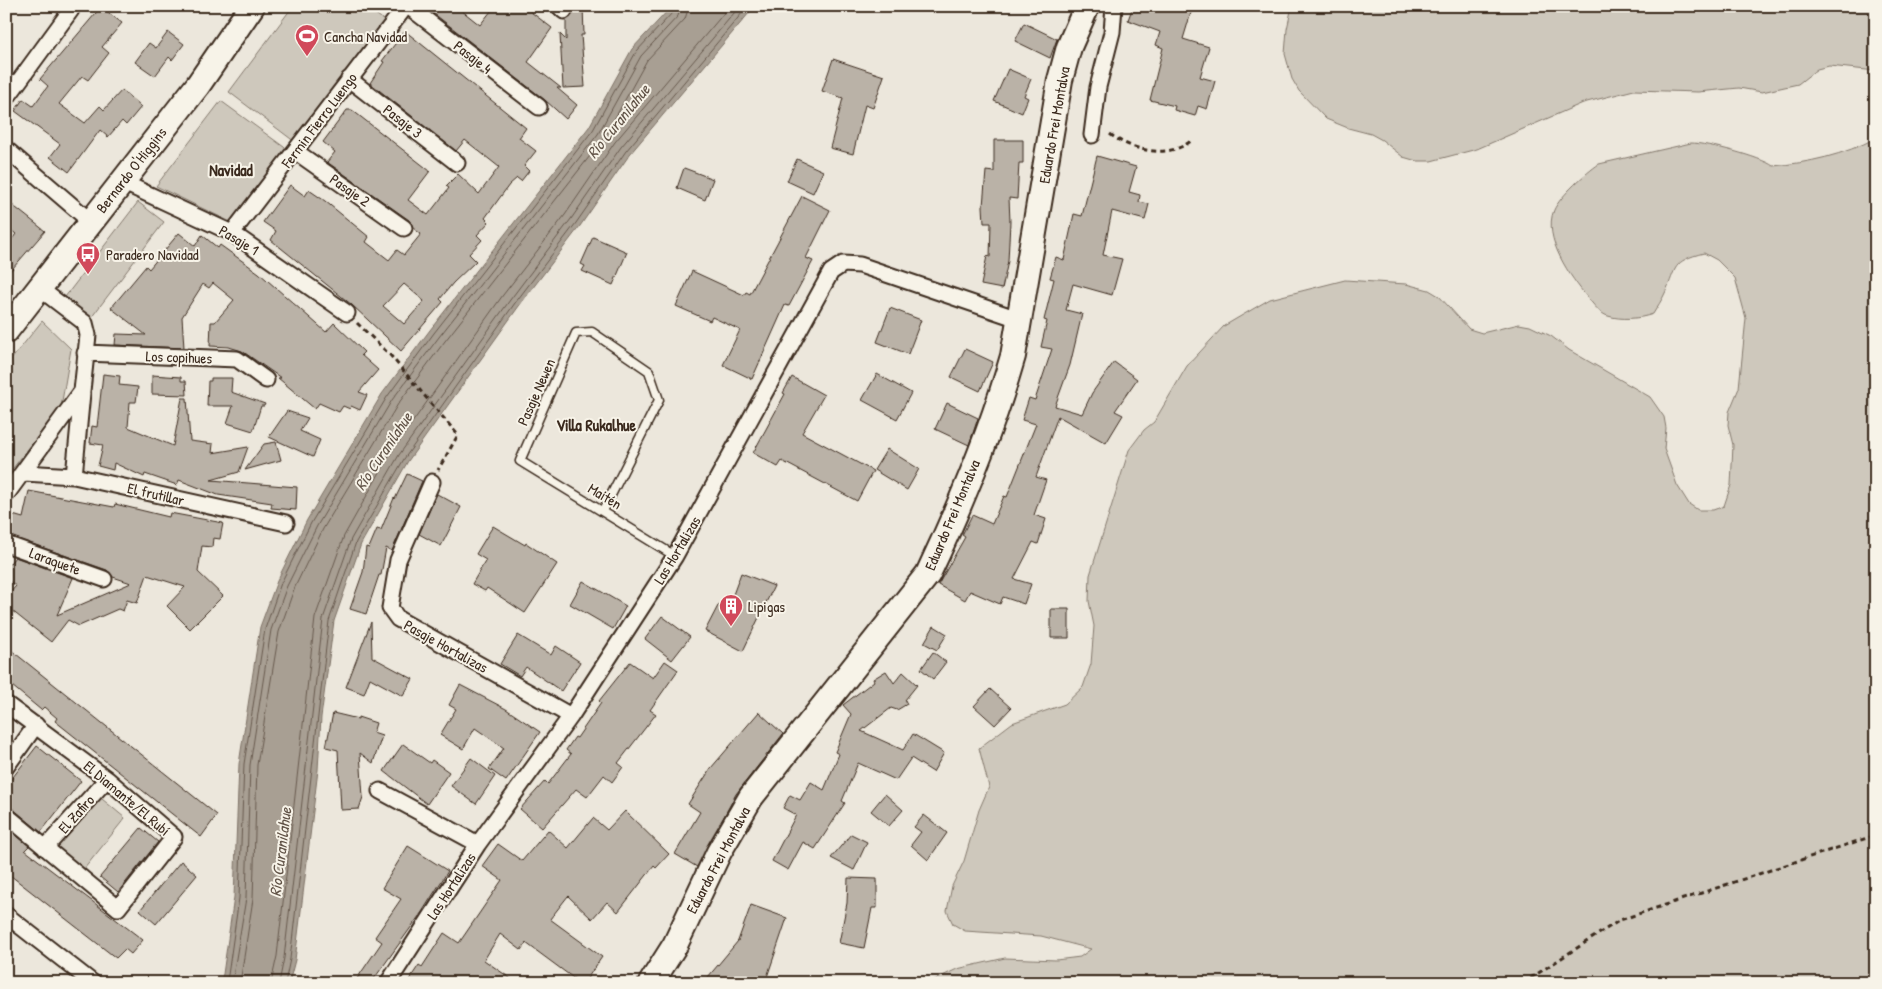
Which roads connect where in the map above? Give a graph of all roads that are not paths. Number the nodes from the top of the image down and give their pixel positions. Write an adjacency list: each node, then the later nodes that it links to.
1 (252, 6): 13 (main road, Bernardo O'Higgins)
2 (407, 6): 6 (street, Fermin Fierro Luengo); 8 (street, Pasaje 4)
3 (1087, 6): 19 (main road, Eduardo Frei Montalva)
4 (1114, 6): 9 (street)
5 (71, 10): 7 (street)
6 (349, 79): 11 (street, Fermin Fierro Luengo); 12 (street, Pasaje 3)
7 (6, 99)
8 (538, 107)
9 (1092, 135)
10 (6, 150): 14 (street)
11 (295, 151): 15 (street, Pasaje 2); 16 (street, Fermin Fierro Luengo)
12 (457, 164)
13 (122, 182): 14 (main road, Bernardo O'Higgins); 16 (street, Pasaje 1)
14 (91, 222): 17 (main road, Bernardo O'Higgins)
15 (404, 228)
16 (232, 233): 18 (street, Pasaje 1)
17 (39, 288): 20 (main road, Bernardo O'Higgins); 21 (street)
18 (347, 312)
19 (1021, 320): 32 (street, Las Hortalizas); 46 (main road, Eduardo Frei Montalva)
20 (6, 331)
21 (85, 353): 22 (street, Los copihues); 23 (street)
22 (266, 380)
23 (82, 391): 25 (street); 26 (street)
24 (520, 461): 29 (lane, Maitén); 29 (lane, Pasaje Newen)
25 (24, 472): 26 (street, El frutillar); 28 (street)
26 (74, 476): 30 (street, El frutillar)
27 (432, 482): 35 (street, Pasaje Hortalizas)
28 (6, 495)
29 (603, 511): 32 (lane, Maitén)
30 (286, 523)
31 (6, 544): 33 (street, Laraquete)
32 (675, 556): 35 (street, Las Hortalizas)
33 (104, 579)
34 (6, 704): 36 (street, El Diamante/El Rubí)
35 (571, 716): 41 (street, Las Hortalizas)
36 (36, 725): 37 (street); 38 (street, El Diamante/El Rubí)
37 (6, 767)
38 (106, 779): 42 (street, El Zafiro); 42 (street, El Diamante/El Rubí)
39 (380, 791): 41 (street)
40 (6, 815): 42 (street, El Diamante/El Rubí)
41 (478, 844): 45 (street, Las Hortalizas)
42 (45, 848)
43 (6, 915): 44 (street)
44 (93, 983)
45 (388, 983)
46 (652, 983)

